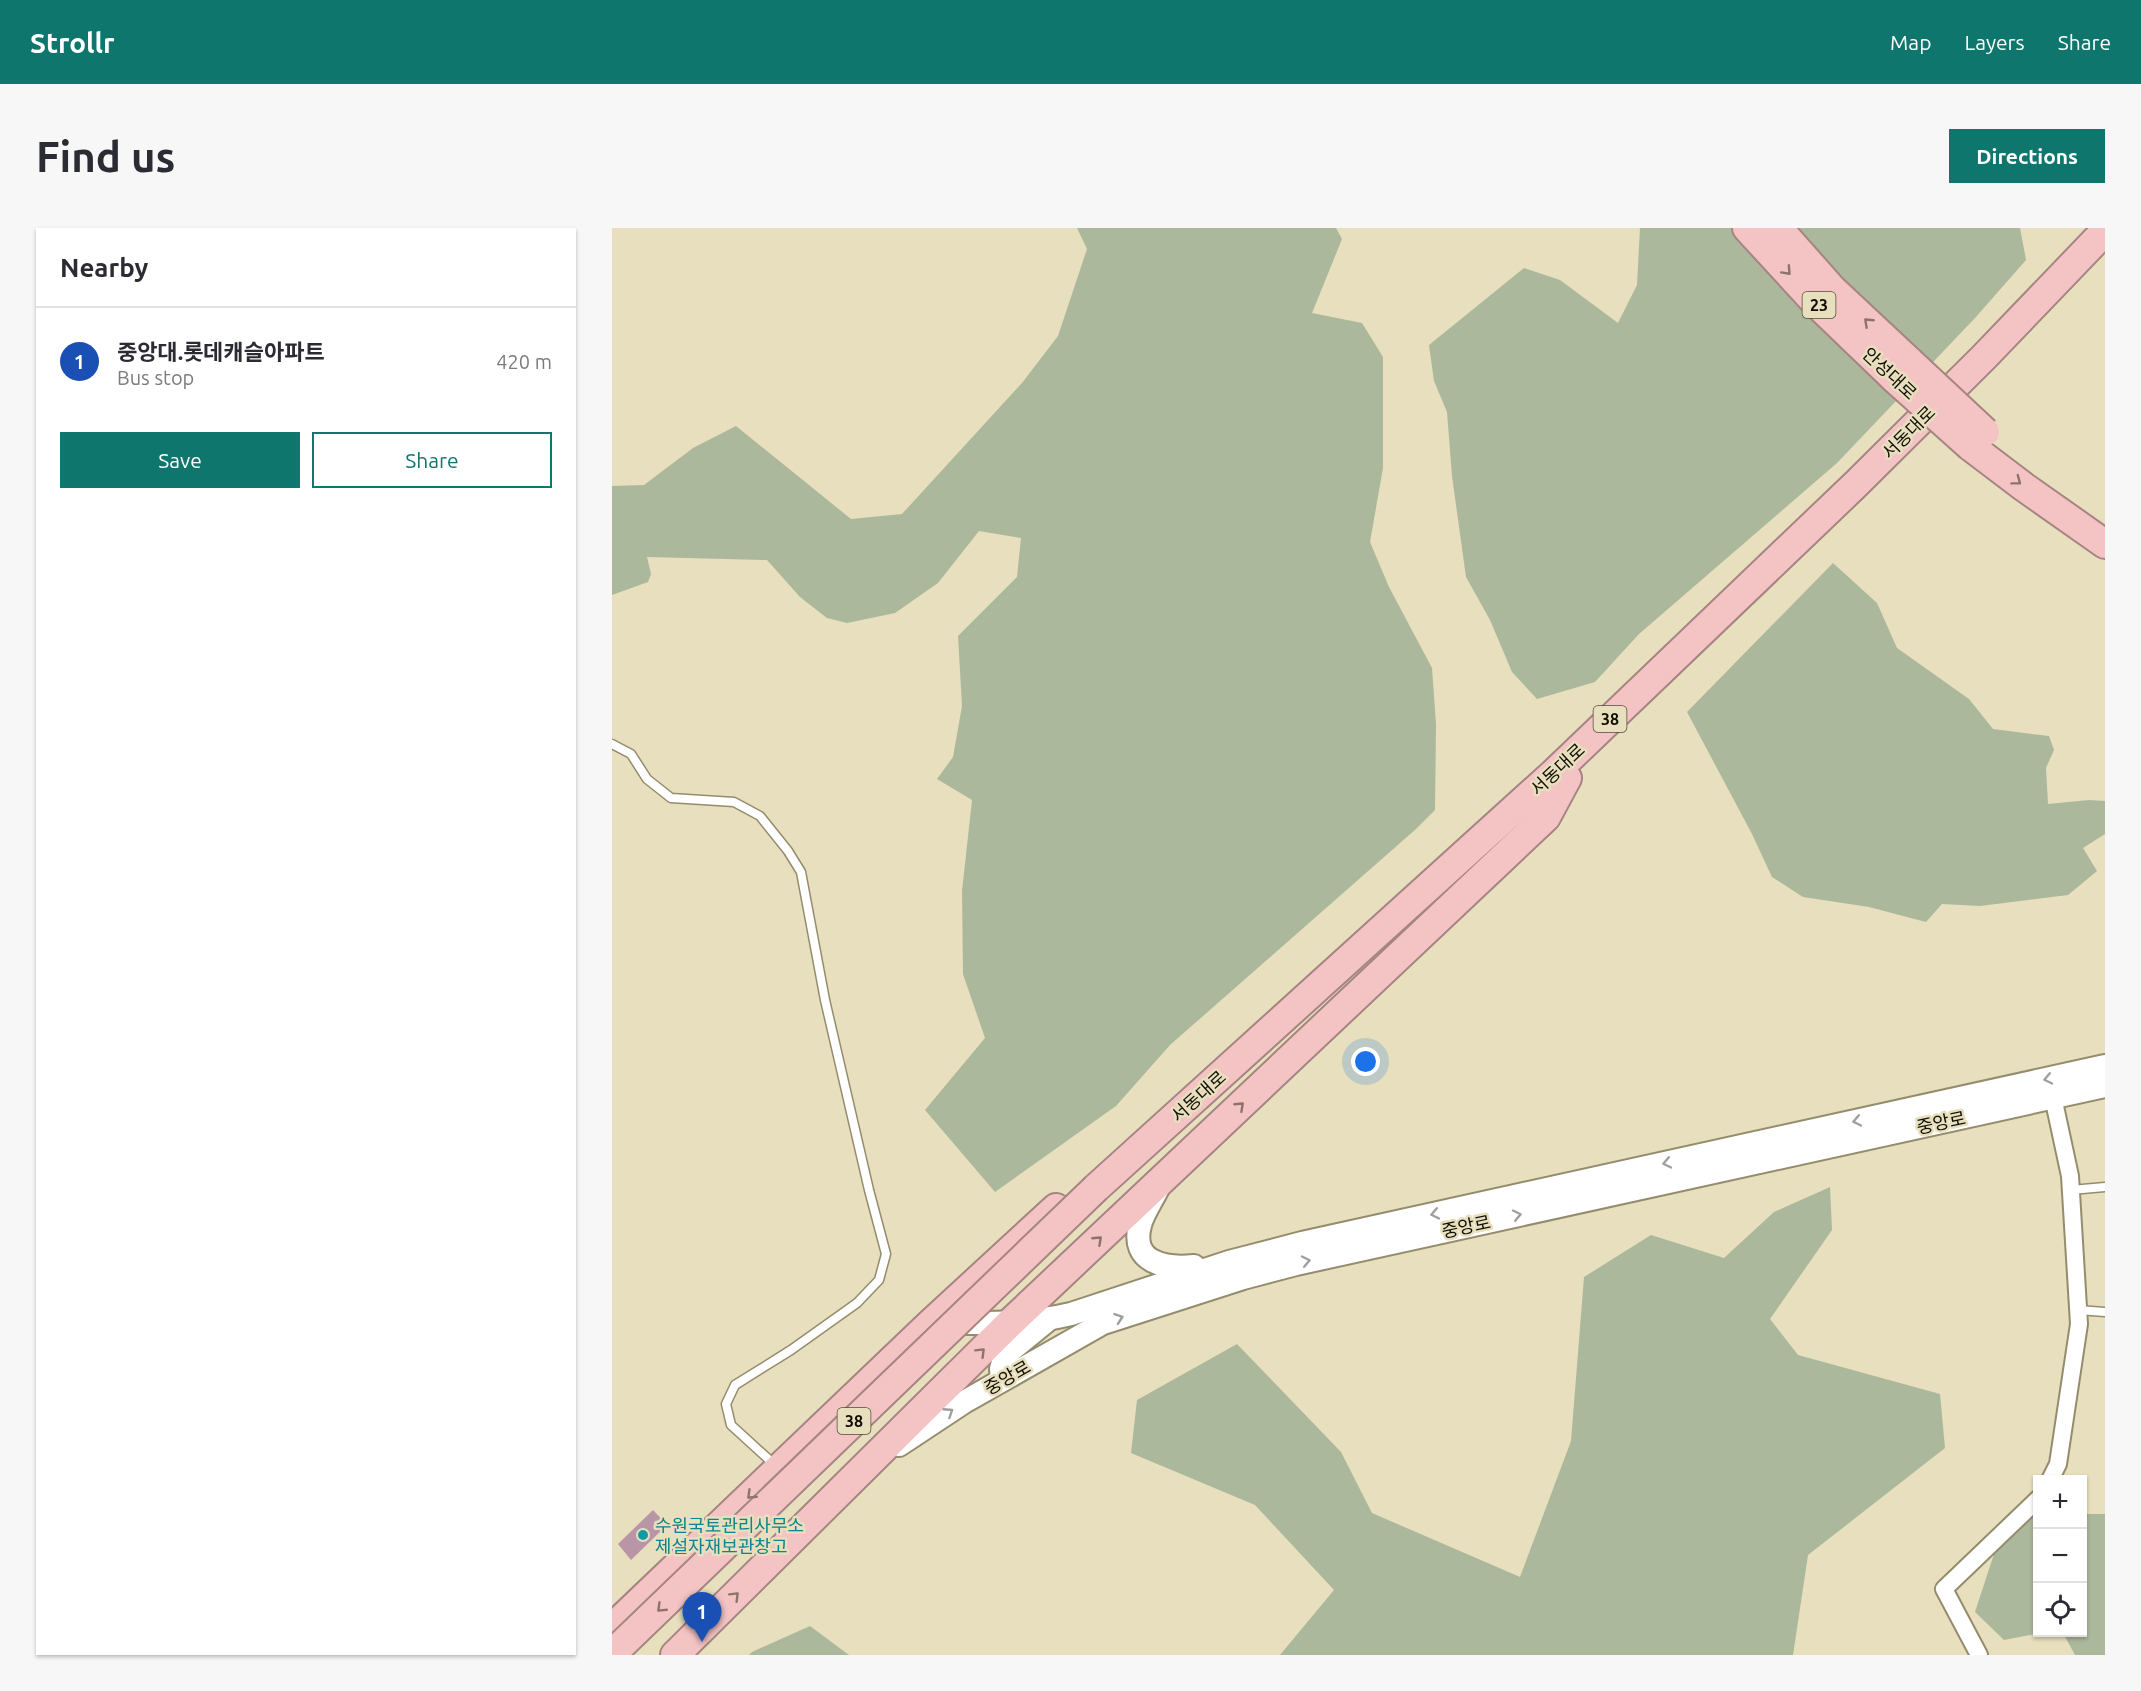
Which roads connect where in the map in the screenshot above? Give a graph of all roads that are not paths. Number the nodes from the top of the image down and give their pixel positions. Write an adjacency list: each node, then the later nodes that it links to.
1 (1747, 228): 5 (highway, 안성대로 / 23, one-way to 5)
2 (1778, 228): 5 (highway, 안성대로 / 23, one-way to 2)
3 (2105, 231): 10 (highway, 서동대로 / 38)
4 (2105, 253): 10 (highway, 서동대로 / 38)
5 (1902, 370): 6 (highway, 안성대로 / 23, bridge)
6 (1977, 439): 7 (highway, 안성대로 / 23); 8 (highway, 안성대로 / 23, one-way to 8)
7 (2105, 521)
8 (2105, 544)
9 (612, 744): 28 (lane)
10 (1560, 776): 14 (highway, one-way to 10); 17 (highway, 서동대로 / 38); 18 (highway)
11 (2105, 1066): 19 (main road, 중앙로, one-way to 19)
12 (2105, 1086): 13 (main road, 중앙로)
13 (2053, 1097): 16 (street); 26 (main road, 중앙로, one-way to 13)
14 (1163, 1178): 19 (main road); 20 (highway, one-way to 14)
15 (2105, 1187): 16 (lane)
16 (2071, 1190): 21 (street)
17 (1105, 1192): 32 (highway, 38, one-way to 32, bridge); 34 (highway, 38)
18 (1036, 1227): 20 (highway); 24 (highway)
19 (1278, 1249): 23 (main road, 중앙로)
20 (1072, 1264): 25 (highway)
21 (2078, 1310): 22 (lane); 29 (street)
22 (2105, 1312)
23 (1048, 1320): 25 (main road, 중앙로); 26 (main road)
24 (930, 1323): 25 (main road, 중앙로); 28 (highway)
25 (1010, 1323): 27 (highway, one-way to 25)
26 (1002, 1380): 27 (main road, 중앙로, one-way to 26)
27 (865, 1467): 33 (highway, one-way to 27)
28 (779, 1468): 31 (highway, one-way to 31)
29 (2052, 1475)
30 (2033, 1503): 35 (street)
31 (612, 1628)
32 (612, 1654)
33 (677, 1654)
34 (639, 1655)
35 (1979, 1655)

